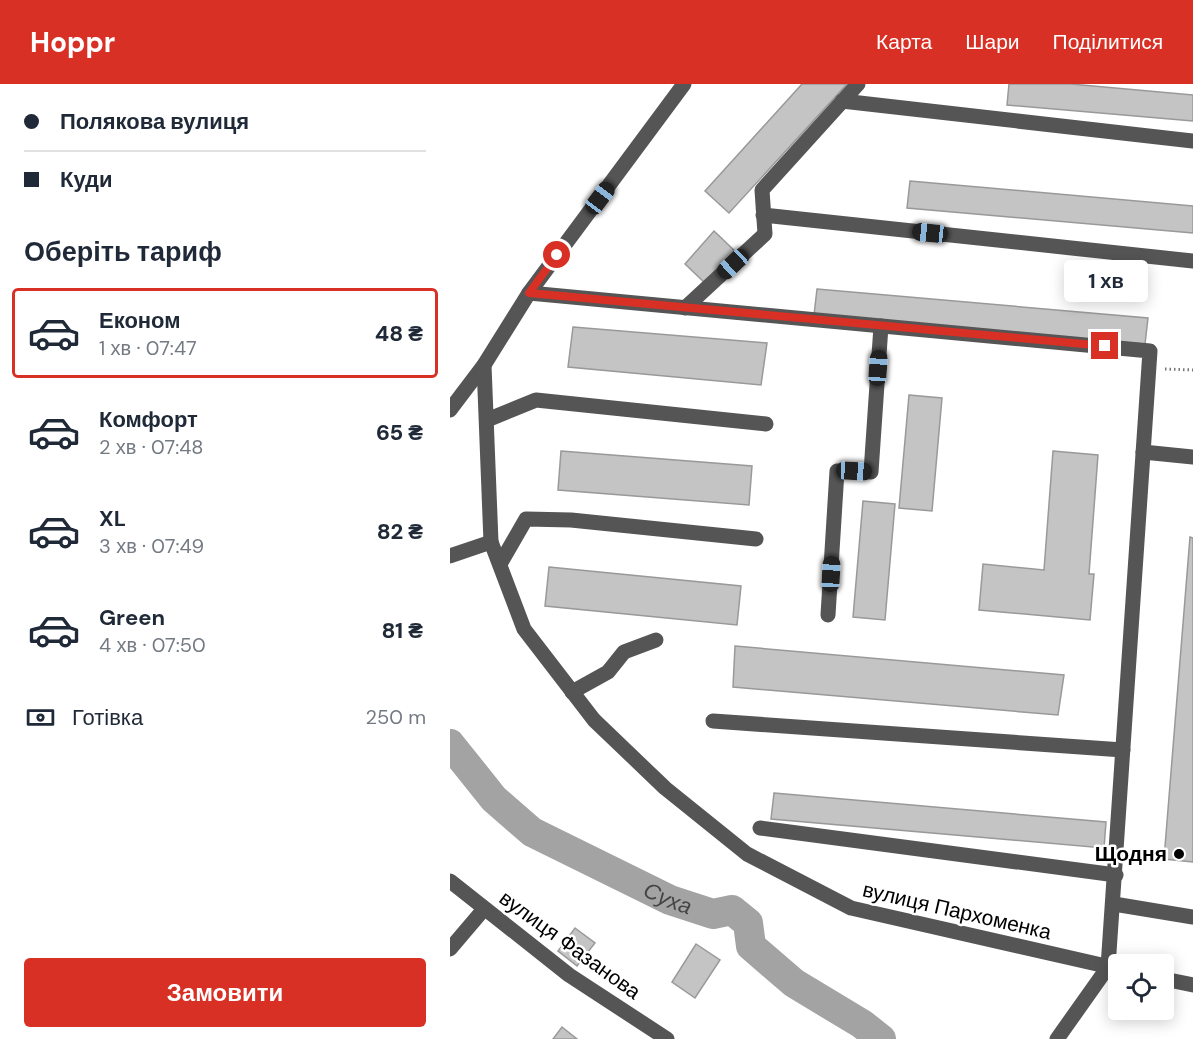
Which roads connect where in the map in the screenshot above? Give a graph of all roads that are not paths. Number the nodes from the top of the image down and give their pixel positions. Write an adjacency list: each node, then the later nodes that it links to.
1 (684, 84): 7 (street)
2 (858, 84): 3 (street)
3 (842, 101): 4 (street); 5 (street)
4 (1193, 141)
5 (763, 216): 6 (street); 8 (street)
6 (1193, 261)
7 (529, 293): 8 (street); 10 (street)
8 (685, 308): 9 (street)
9 (881, 326): 14 (street); 20 (street)
10 (484, 365): 11 (street); 12 (street)
11 (452, 405)
12 (487, 420): 13 (street); 17 (street)
13 (765, 424)
14 (1143, 452): 15 (street); 24 (street)
15 (1193, 456)
16 (756, 539): 19 (street)
17 (491, 542): 18 (street); 19 (street, вулиця Пархоменка)
18 (450, 556)
19 (500, 564): 22 (street, вулиця Пархоменка)
20 (828, 615)
21 (656, 640): 22 (street)
22 (572, 692): 33 (street, вулиця Пархоменка)
23 (713, 721): 24 (street)
24 (1123, 750): 26 (street)
25 (760, 828): 26 (street)
26 (1116, 875): 28 (street)
27 (450, 881): 29 (street, вулиця Фазанова)
28 (1114, 904): 30 (street); 32 (street)
29 (484, 909): 31 (street); 37 (street, вулиця Фазанова)
30 (1193, 917)
31 (450, 949)
32 (1114, 954)
33 (1108, 967)
34 (1108, 976): 38 (street)
35 (1174, 981): 36 (street)
36 (1193, 985)
37 (667, 1039)
38 (1058, 1039)

